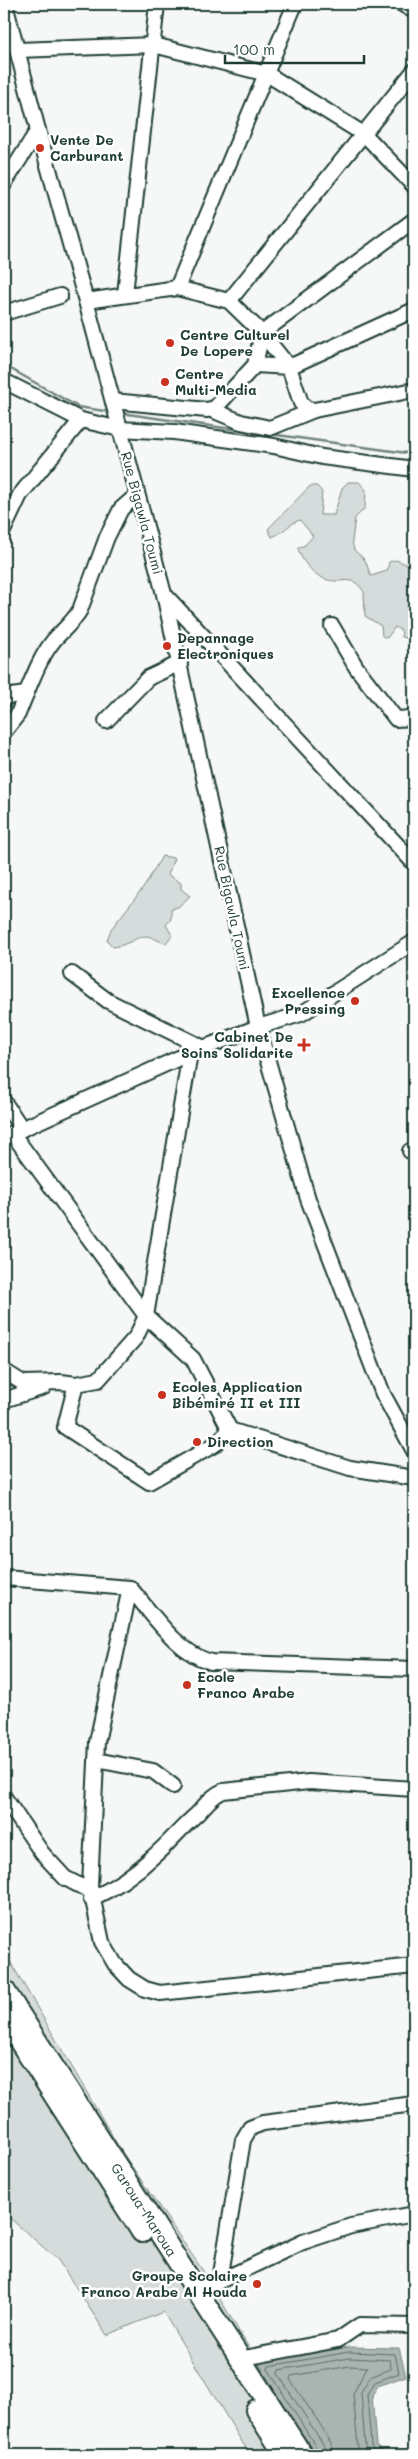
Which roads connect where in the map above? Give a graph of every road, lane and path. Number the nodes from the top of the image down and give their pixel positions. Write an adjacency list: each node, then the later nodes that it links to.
1 (5, 4): 7 (street, Rue Bigawla Toumi)
2 (157, 4): 6 (street)
3 (295, 4): 8 (street)
4 (402, 4): 5 (street)
5 (414, 11)
6 (154, 45): 7 (street); 8 (street); 16 (street)
7 (18, 50): 10 (street, Rue Bigawla Toumi)
8 (267, 74): 11 (street); 15 (street)
9 (414, 74): 11 (street)
10 (38, 130): 12 (street); 18 (street, Rue Bigawla Toumi)
11 (365, 135): 13 (street); 19 (street)
12 (4, 184)
13 (414, 186)
14 (414, 220): 22 (street)
15 (177, 288): 16 (street); 19 (street)
16 (125, 294): 18 (street)
17 (60, 296): 21 (street)
18 (86, 301): 27 (street, Rue Bigawla Toumi)
19 (230, 301): 22 (street)
20 (414, 310): 24 (street)
21 (4, 313)
22 (262, 333): 23 (street); 24 (street)
23 (255, 365): 24 (street); 28 (street)
24 (289, 367): 29 (street)
25 (4, 381): 30 (street)
26 (414, 390): 29 (street)
27 (114, 404): 28 (street); 31 (street, Rue Bigawla Toumi)
28 (212, 410): 29 (street)
29 (314, 410)
30 (81, 420): 31 (street); 34 (street)
31 (119, 427): 32 (street); 33 (street, Rue Bigawla Toumi)
32 (414, 468)
33 (137, 495): 35 (street, Rue Bigawla Toumi); 38 (street)
34 (4, 529)
35 (164, 594): 37 (street, Rue Bigawla Toumi); 43 (street)
36 (332, 626): 40 (street)
37 (180, 663): 41 (street); 46 (street, Rue Bigawla Toumi)
38 (26, 694): 39 (street); 42 (street)
39 (4, 697)
40 (414, 718)
41 (106, 722)
42 (4, 732)
43 (414, 863)
44 (414, 942): 46 (street)
45 (72, 974): 47 (street)
46 (258, 1028): 47 (street); 57 (street, Rue Bigawla Toumi)
47 (204, 1048): 48 (street)
48 (190, 1053): 50 (street); 51 (street)
49 (4, 1102): 50 (street)
50 (12, 1133): 51 (street)
51 (146, 1316): 54 (street); 56 (street)
52 (4, 1371): 53 (street)
53 (61, 1382): 54 (street); 55 (street)
54 (76, 1384): 56 (street)
55 (4, 1400)
56 (230, 1430): 58 (street)
57 (414, 1451)
58 (414, 1478)
59 (4, 1578): 60 (street)
60 (130, 1588): 61 (street); 62 (street)
61 (414, 1669)
62 (96, 1760): 63 (street); 66 (street)
63 (173, 1786)
64 (414, 1789): 66 (street)
65 (4, 1797): 66 (street)
66 (90, 1895): 67 (street)
67 (414, 1966)
68 (4, 1990): 73 (highway, Garoua-Maroua)
69 (4, 2018): 76 (highway, Garoua-Maroua)
70 (414, 2104): 72 (street)
71 (414, 2214): 72 (street)
72 (220, 2280): 73 (street)
73 (196, 2292): 75 (highway, Garoua-Maroua)
74 (414, 2326): 75 (street)
75 (239, 2359): 77 (highway, Garoua-Maroua)
76 (285, 2455)
77 (302, 2455)

